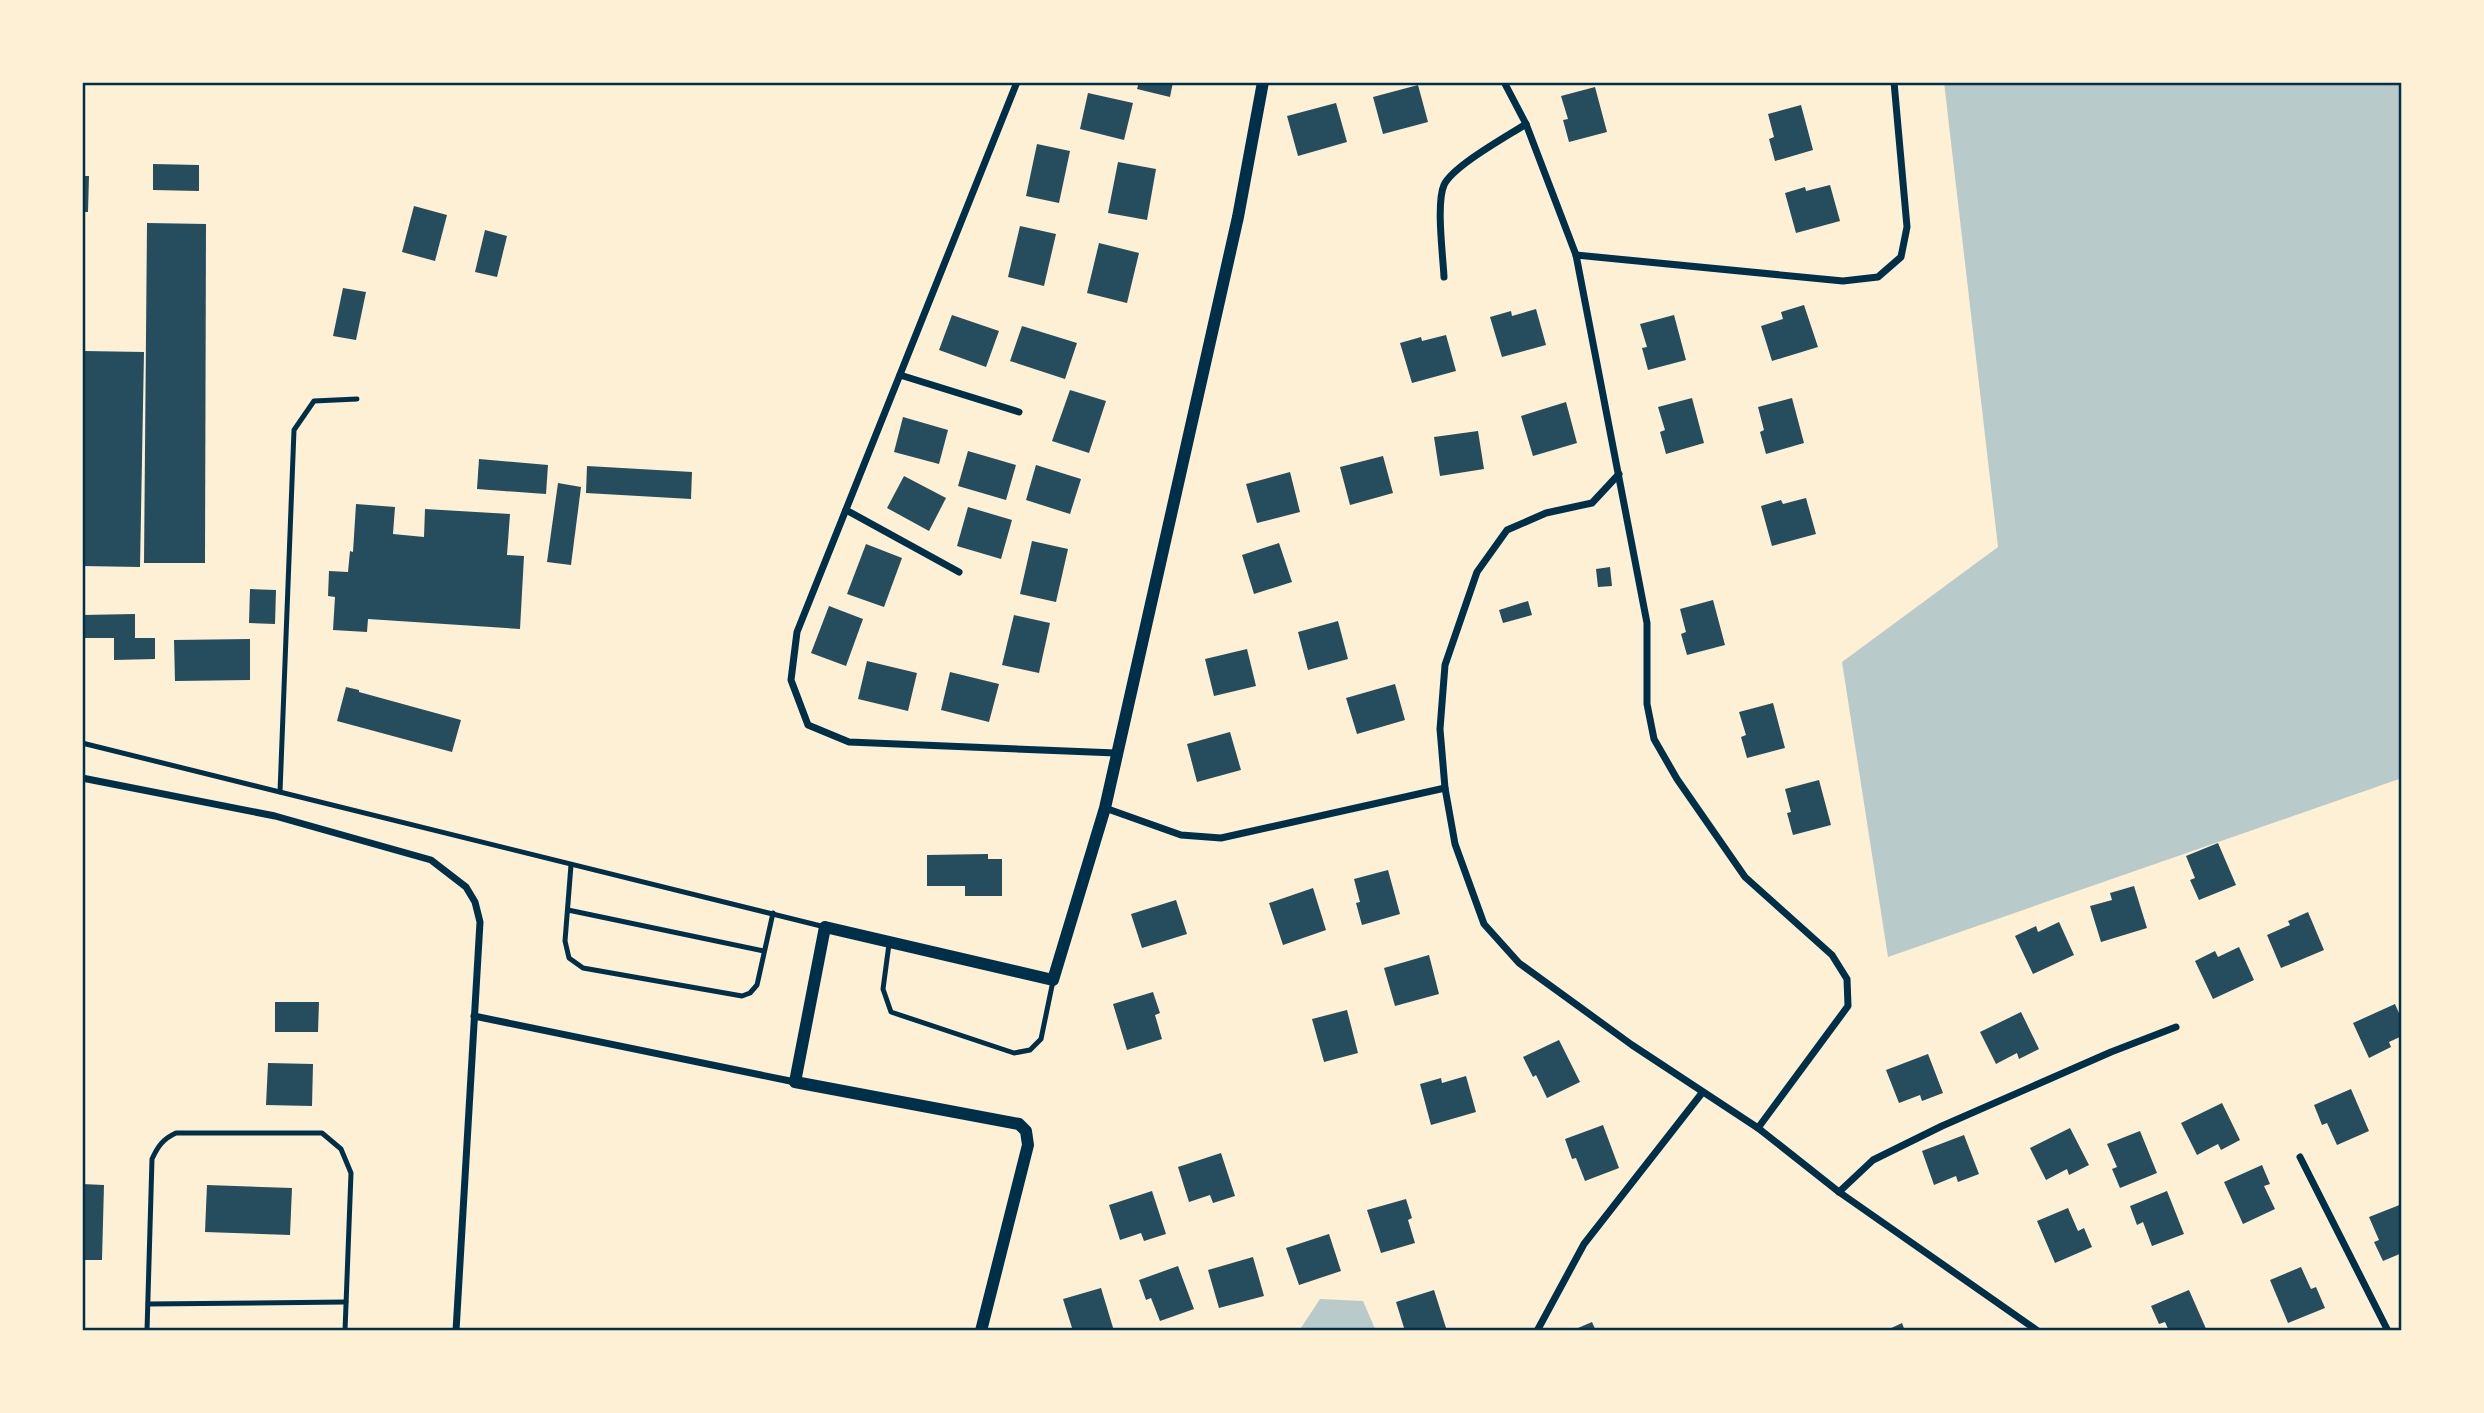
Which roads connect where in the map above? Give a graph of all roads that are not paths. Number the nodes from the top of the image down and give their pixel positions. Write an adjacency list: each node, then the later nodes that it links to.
1 (1017, 82): 8 (street)
2 (1263, 82): 15 (street)
3 (1504, 82): 5 (street)
4 (1895, 82): 6 (street)
5 (1526, 124): 6 (street); 7 (street)
6 (1576, 255): 11 (street)
7 (1444, 277)
8 (900, 375): 10 (street); 12 (street)
9 (357, 399): 18 (lane)
10 (1019, 412)
11 (1619, 474): 17 (street); 31 (street)
12 (846, 510): 13 (street); 15 (street)
13 (959, 572)
14 (82, 743): 18 (lane)
15 (1116, 753): 19 (street)
16 (82, 778): 27 (street)
17 (1445, 788): 19 (street); 30 (street)
18 (280, 792): 20 (lane)
19 (1105, 808): 26 (street)
20 (571, 865): 21 (lane); 22 (lane)
21 (568, 910): 25 (lane); 25 (lane)
22 (773, 913): 23 (lane); 25 (lane)
23 (825, 927): 24 (street); 29 (street)
24 (890, 941): 26 (street); 26 (lane)
25 (764, 951)
26 (1053, 980)
27 (474, 1016): 29 (street); 38 (street)
28 (2176, 1027): 33 (street)
29 (794, 1082): 39 (street)
30 (1702, 1093): 31 (street); 40 (street)
31 (1758, 1128): 33 (street)
32 (2300, 1157): 42 (street)
33 (1839, 1192): 41 (street)
34 (346, 1302): 35 (lane); 35 (lane); 37 (lane)
35 (148, 1304): 36 (lane)
36 (147, 1331)
37 (345, 1331)
38 (456, 1331)
39 (981, 1331)
40 (1537, 1331)
41 (2038, 1331)
42 (2388, 1331)

